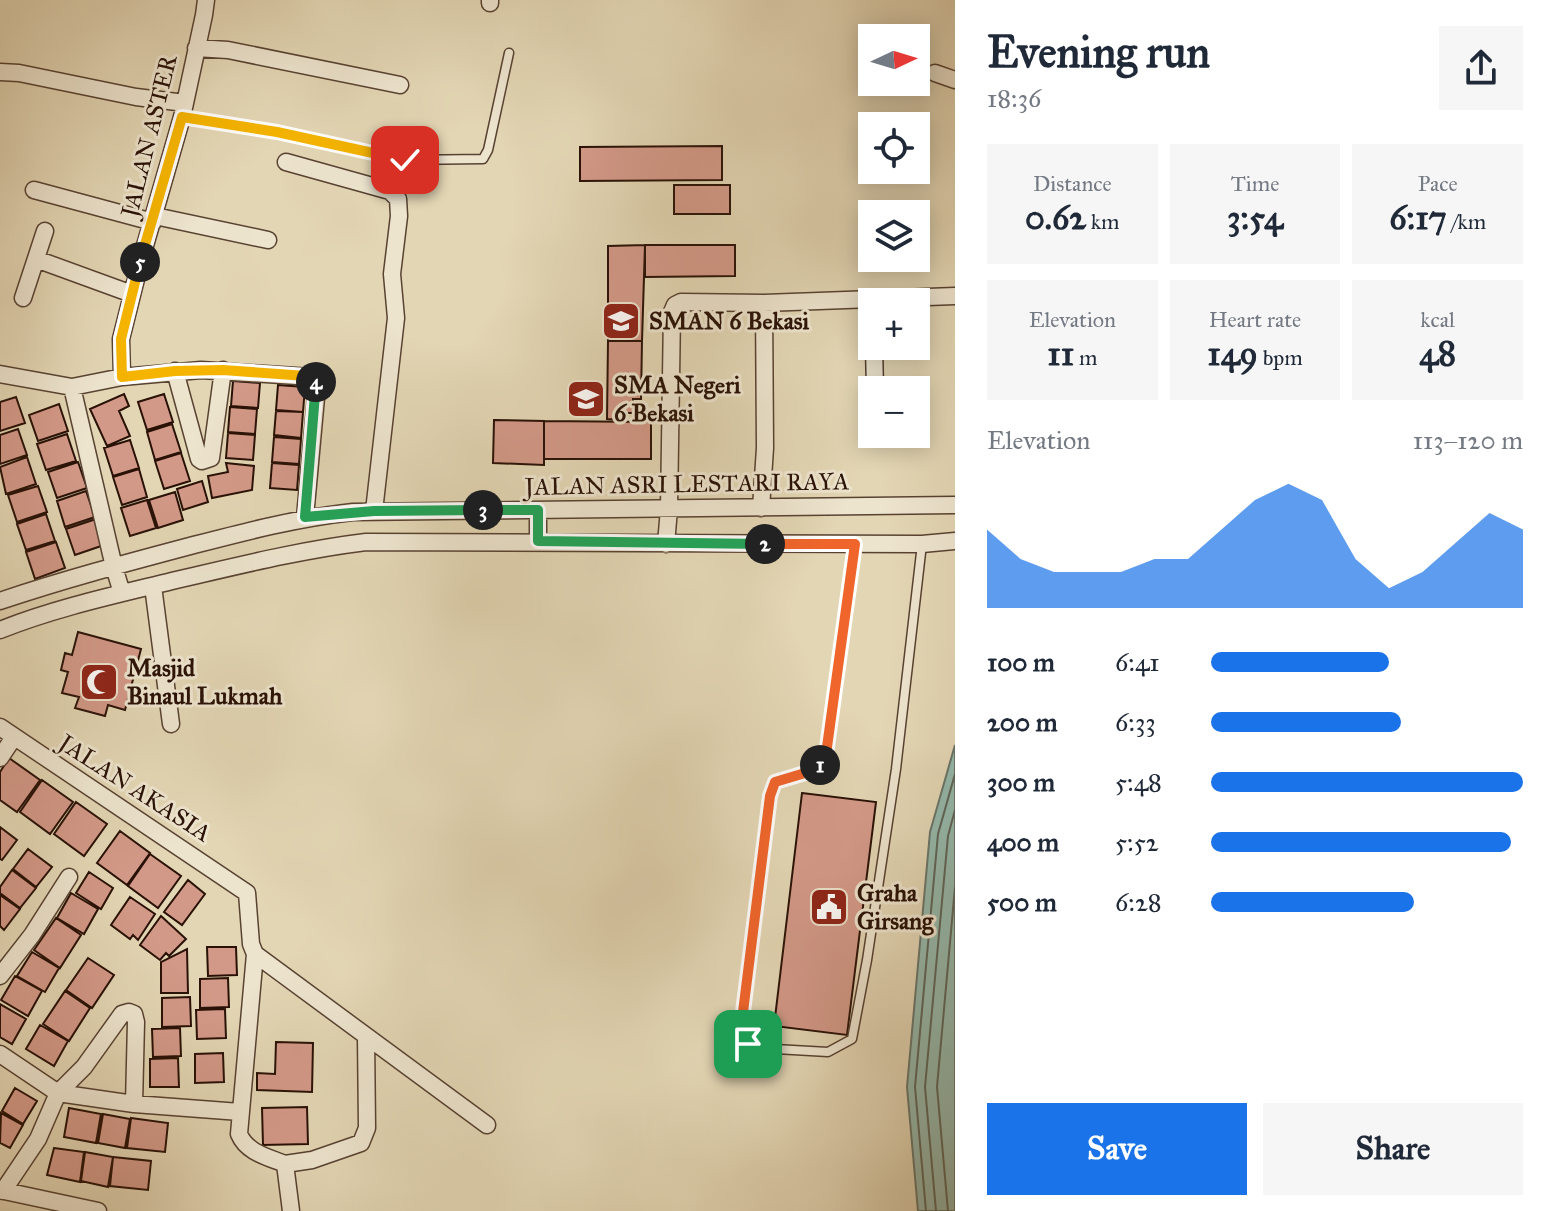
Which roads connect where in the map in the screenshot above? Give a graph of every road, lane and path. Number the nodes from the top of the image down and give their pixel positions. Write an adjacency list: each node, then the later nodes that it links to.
1 (206, 0): 2 (street, JALAN ASTER)
2 (196, 48): 7 (street); 8 (street, JALAN ASTER)
3 (509, 53): 8 (lane)
4 (0, 72): 8 (street)
5 (935, 73): 6 (street)
6 (955, 80)
7 (400, 85)
8 (183, 110): 11 (street, JALAN ASTER)
9 (286, 162): 30 (street)
10 (34, 190): 11 (street)
11 (154, 219): 13 (street); 15 (street, JALAN ASTER)
12 (45, 231): 14 (street)
13 (268, 240)
14 (36, 259): 15 (street); 18 (street)
15 (132, 294): 24 (street, JALAN ASTER)
16 (955, 296): 17 (street)
17 (930, 297)
18 (23, 298)
19 (858, 300): 20 (street)
20 (764, 303): 27 (street); 28 (street)
21 (223, 370): 22 (street); 22 (street); 31 (street)
22 (175, 371): 24 (street)
23 (0, 374): 25 (street)
24 (122, 377): 25 (street)
25 (72, 387): 38 (street)
26 (955, 505): 27 (street, JALAN ASRI LESTARI RAYA)
27 (761, 508): 28 (street, JALAN ASRI LESTARI RAYA)
28 (669, 509): 29 (street, JALAN ASRI LESTARI RAYA); 35 (street)
29 (538, 510): 30 (street, JALAN ASRI LESTARI RAYA); 33 (street)
30 (374, 511): 31 (street, JALAN ASRI LESTARI RAYA)
31 (305, 517): 32 (street, JALAN ASRI LESTARI RAYA)
32 (216, 539): 38 (street, JALAN ASRI LESTARI RAYA); 39 (street)
33 (538, 541): 35 (street); 39 (street)
34 (955, 541): 37 (street)
35 (666, 544): 36 (street)
36 (855, 544): 37 (street); 37 (lane)
37 (922, 544)
38 (114, 567): 41 (street); 42 (street, JALAN ASRI LESTARI RAYA)
39 (224, 568): 40 (street)
40 (153, 586): 41 (street); 44 (street)
41 (122, 593): 43 (street)
42 (0, 601)
43 (0, 630)
44 (171, 724)
45 (7, 732): 46 (street); 48 (street, JALAN AKASIA)
46 (0, 758)
47 (69, 877): 49 (street)
48 (255, 954): 50 (street); 54 (street)
49 (0, 976)
50 (366, 1036): 55 (street); 56 (street)
51 (0, 1054): 52 (street)
52 (58, 1093): 53 (street); 53 (street); 57 (street)
53 (134, 1104): 54 (street)
54 (240, 1112): 56 (street)
55 (487, 1125)
56 (285, 1164): 59 (street)
57 (6, 1191): 58 (street)
58 (98, 1211)
59 (291, 1211)

